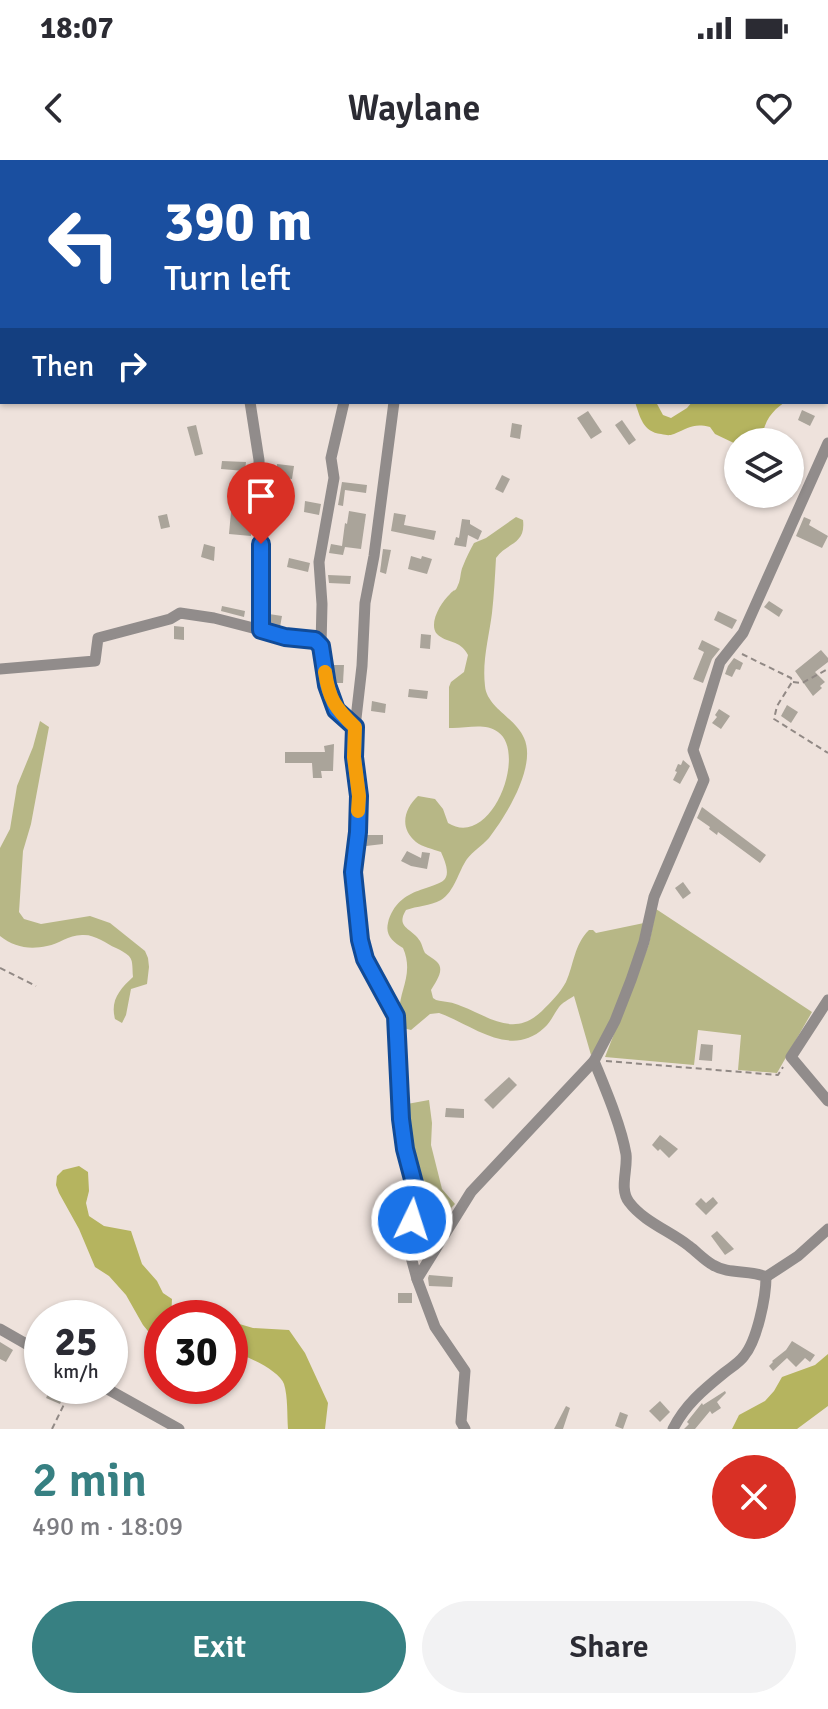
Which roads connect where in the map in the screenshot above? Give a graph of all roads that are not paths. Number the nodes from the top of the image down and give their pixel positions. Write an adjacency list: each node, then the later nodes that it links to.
1 (250, 404): 5 (street)
2 (344, 404): 6 (street)
3 (394, 404): 8 (street)
4 (828, 443): 10 (street)
5 (261, 630): 6 (street); 7 (street)
6 (321, 646): 8 (street)
7 (0, 669)
8 (355, 727): 14 (street)
9 (828, 1000): 11 (street)
10 (594, 1061): 13 (street); 14 (street)
11 (828, 1101)
12 (828, 1229): 13 (street)
13 (766, 1277): 20 (street)
14 (417, 1279): 19 (street)
15 (0, 1329): 16 (street)
16 (24, 1343)
17 (128, 1401): 18 (street)
18 (179, 1429)
19 (465, 1429)
20 (673, 1429)

